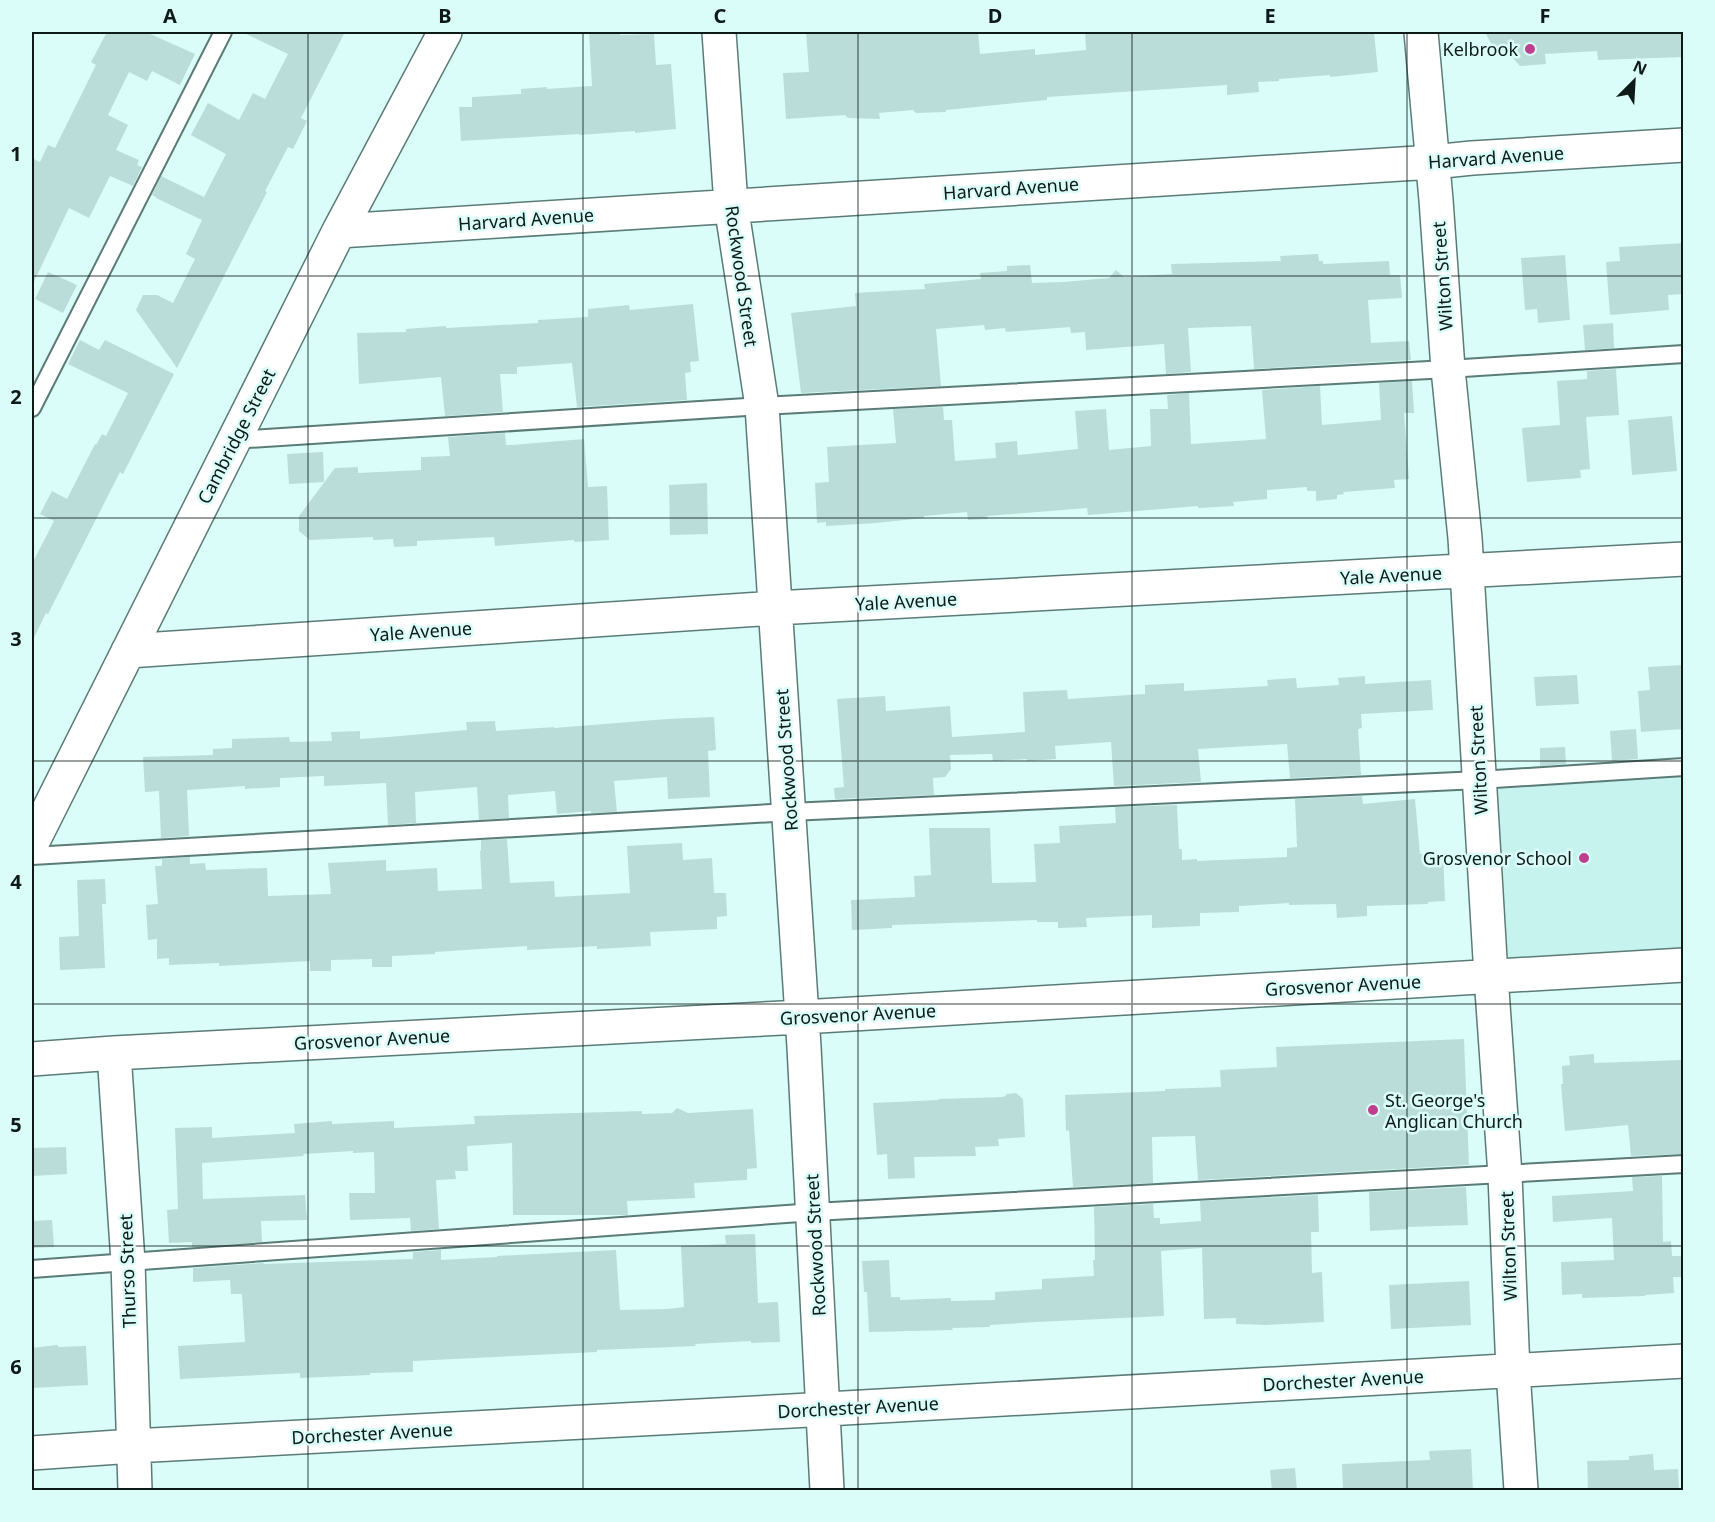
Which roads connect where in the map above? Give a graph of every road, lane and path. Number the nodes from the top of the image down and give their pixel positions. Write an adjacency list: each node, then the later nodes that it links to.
1 (223, 32): 12 (lane)
2 (446, 32): 8 (street, Cambridge Street)
3 (719, 32): 7 (street, Rockwood Street)
4 (1421, 32): 6 (street, Wilton Street)
5 (1683, 144): 6 (street, Harvard Avenue)
6 (1433, 162): 7 (street, Harvard Avenue); 10 (street, Wilton Street)
7 (731, 206): 8 (street, Harvard Avenue); 11 (street, Rockwood Street)
8 (339, 231): 13 (street, Cambridge Street)
9 (1683, 354): 10 (lane)
10 (1448, 369): 11 (lane); 15 (street, Wilton Street)
11 (762, 406): 13 (lane); 16 (street, Rockwood Street)
12 (32, 408)
13 (234, 440): 17 (street, Cambridge Street)
14 (1683, 559): 15 (street, Yale Avenue)
15 (1467, 571): 16 (street, Yale Avenue); 19 (street, Wilton Street)
16 (775, 608): 17 (street, Yale Avenue); 20 (street, Rockwood Street)
17 (128, 651): 21 (street, Cambridge Street)
18 (1683, 766): 19 (lane)
19 (1479, 780): 20 (lane); 24 (street, Wilton Street)
20 (790, 812): 22 (lane); 25 (street, Rockwood Street)
21 (32, 843)
22 (32, 856)
23 (1683, 965): 24 (street, Grosvenor Avenue)
24 (1491, 976): 25 (street, Grosvenor Avenue); 29 (street, Wilton Street)
25 (802, 1017): 26 (street, Grosvenor Avenue); 30 (street, Rockwood Street)
26 (114, 1053): 27 (street, Grosvenor Avenue); 31 (street, Thurso Street)
27 (32, 1059)
28 (1683, 1164): 29 (lane)
29 (1505, 1174): 30 (lane); 34 (street, Wilton Street)
30 (814, 1212): 31 (lane); 35 (street, Rockwood Street)
31 (128, 1262): 32 (lane); 36 (street, Thurso Street)
32 (32, 1269)
33 (1683, 1361): 34 (street, Dorchester Avenue)
34 (1513, 1371): 35 (street, Dorchester Avenue); 40 (street, Wilton Street)
35 (822, 1409): 36 (street, Dorchester Avenue); 39 (street, Rockwood Street)
36 (133, 1446): 37 (street, Dorchester Avenue); 38 (street, Thurso Street)
37 (32, 1453)
38 (135, 1491)
39 (827, 1491)
40 (1521, 1491)

